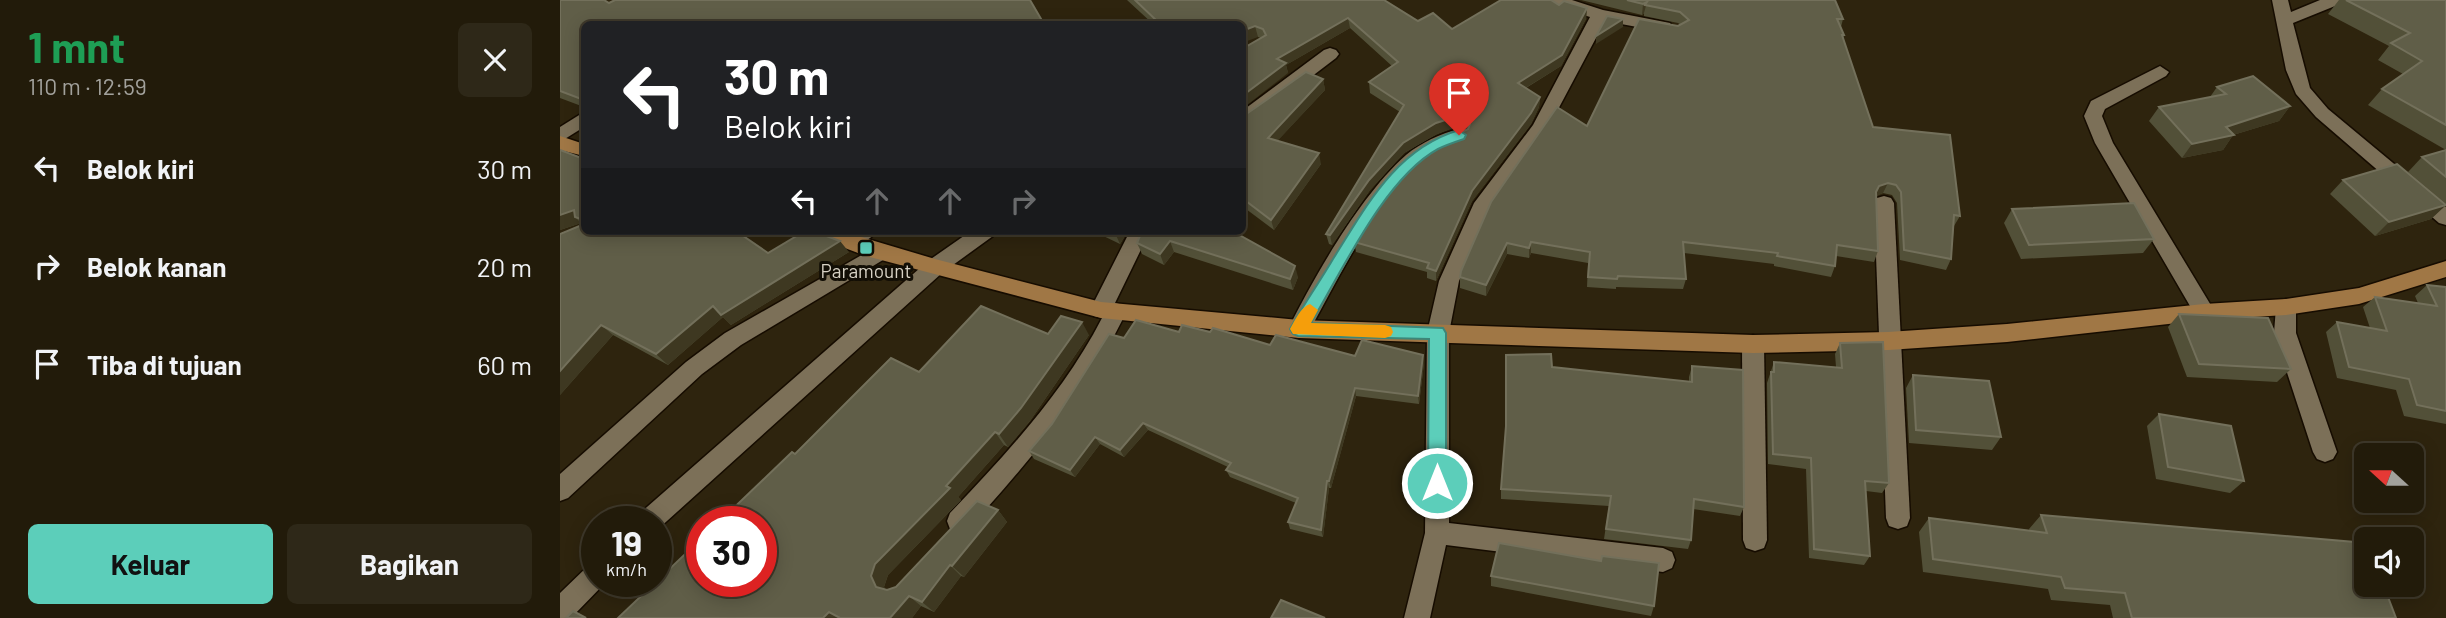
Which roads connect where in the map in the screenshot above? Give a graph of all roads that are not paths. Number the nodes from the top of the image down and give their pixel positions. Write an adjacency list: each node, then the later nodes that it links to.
1 (1555, 0): 4 (street)
2 (2280, 0): 5 (street)
3 (2334, 0): 5 (street)
4 (1600, 15): 6 (street); 27 (street)
5 (2284, 21): 16 (street)
6 (1677, 30)
7 (1330, 54): 9 (street)
8 (2160, 72): 25 (street)
9 (1246, 118)
10 (581, 120): 12 (street)
11 (1459, 135): 26 (street)
12 (560, 136)
13 (560, 143): 14 (main road)
14 (581, 149)
15 (1884, 203): 28 (street)
16 (2446, 218)
17 (980, 235): 21 (street)
18 (1138, 235): 24 (street)
19 (856, 236): 20 (main road)
20 (881, 252): 21 (main road); 31 (street)
21 (935, 267): 24 (main road); 33 (street)
22 (2446, 269): 23 (main road)
23 (2286, 307): 25 (main road); 30 (street)
24 (1108, 310): 26 (main road); 36 (street)
25 (2204, 312): 28 (main road)
26 (1298, 329): 27 (main road)
27 (1438, 333): 29 (main road); 35 (street)
28 (1888, 341): 29 (main road); 34 (street)
29 (1753, 344): 37 (street)
30 (2325, 452)
31 (569, 465): 32 (street)
32 (560, 490)
33 (666, 506)
34 (1898, 517)
35 (1437, 533): 38 (street); 41 (street)
36 (943, 539)
37 (1755, 540)
38 (1663, 559)
39 (581, 590): 40 (street)
40 (560, 611)
41 (1417, 618)

